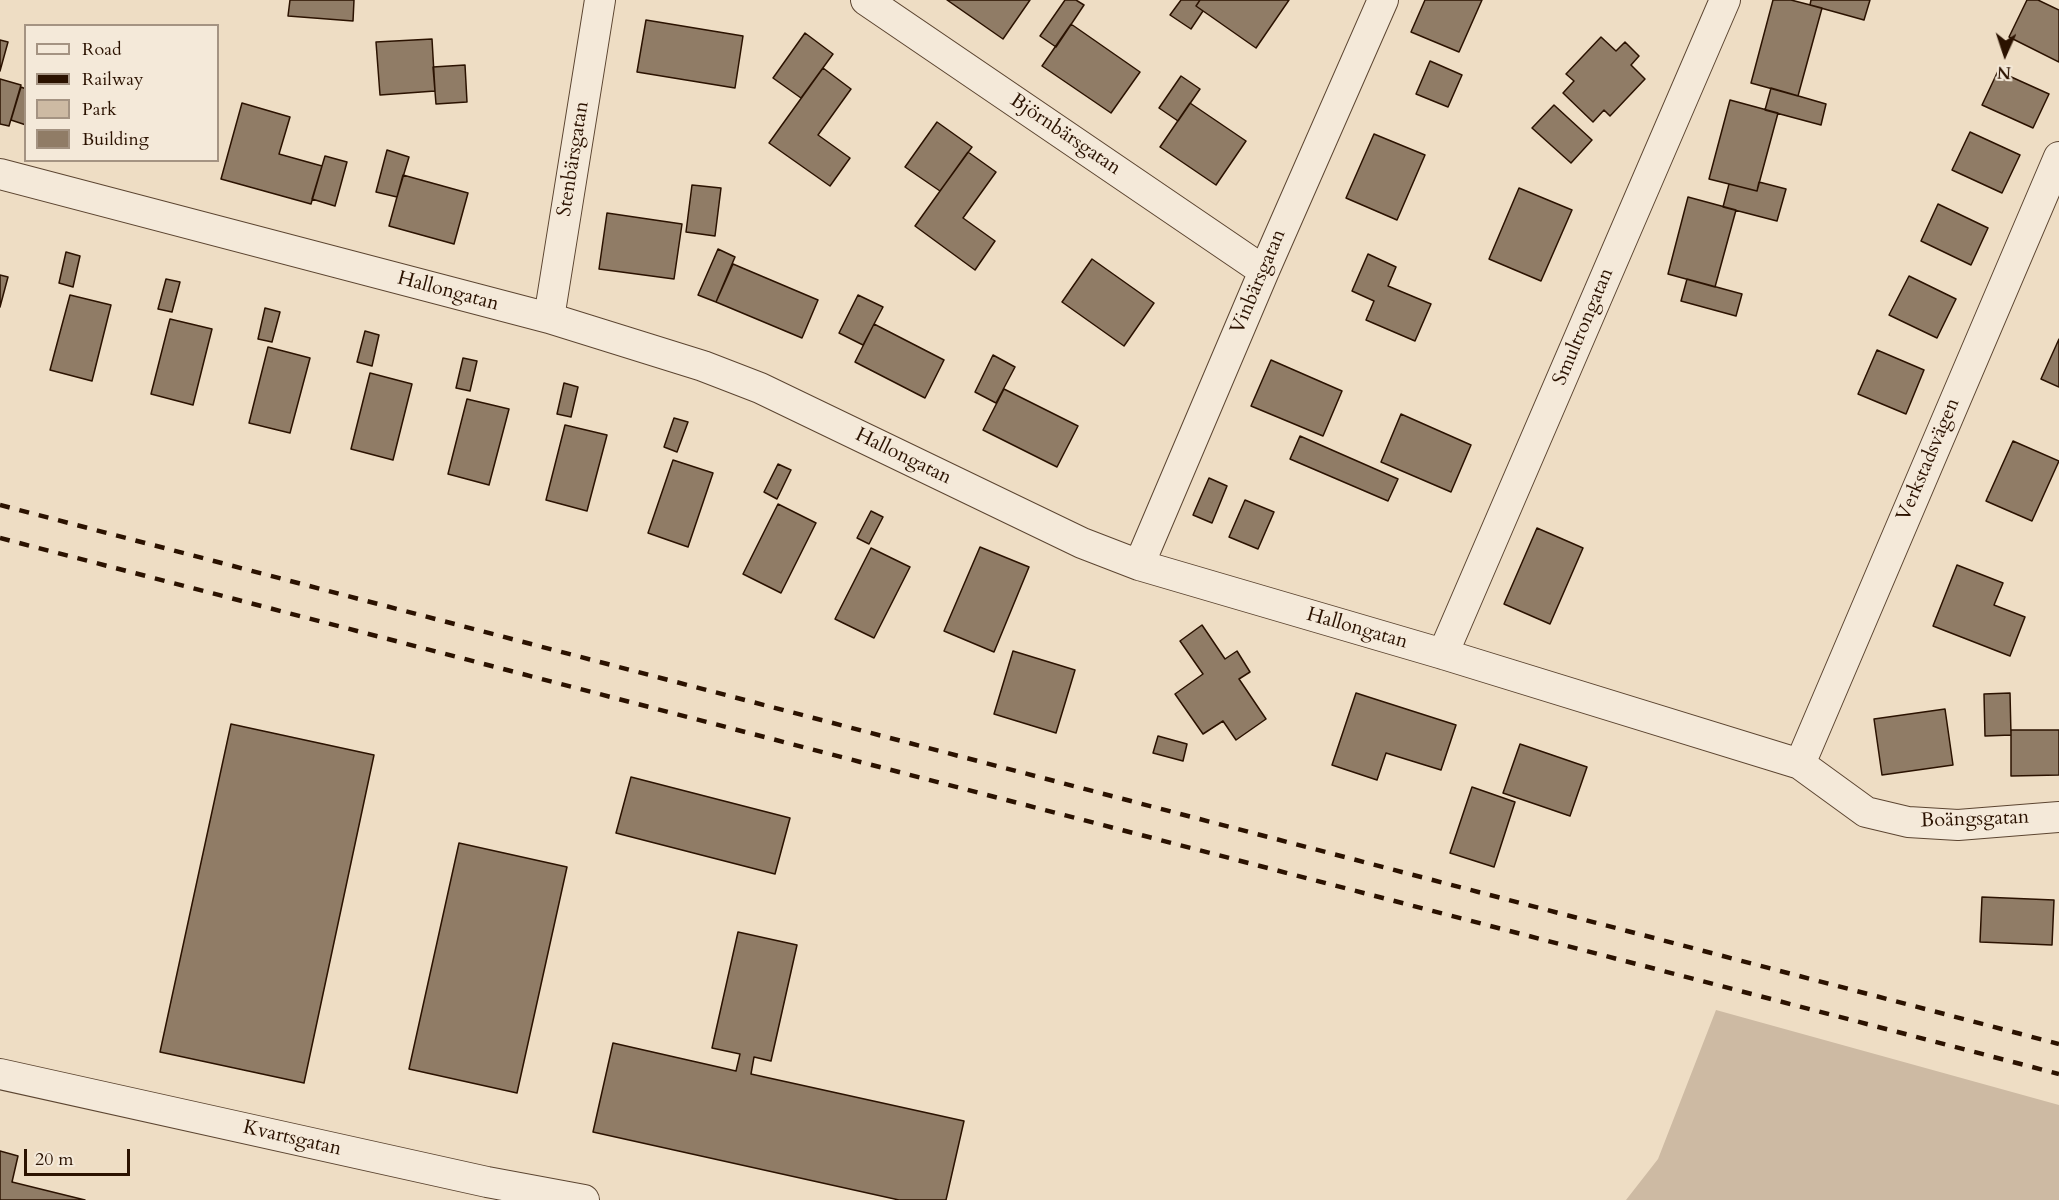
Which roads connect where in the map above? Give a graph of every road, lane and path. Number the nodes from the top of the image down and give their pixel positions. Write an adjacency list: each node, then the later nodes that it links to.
1 (600, 0): 8 (street, Stenbärsgatan)
2 (866, 0): 7 (street, Björnbärsgatan)
3 (1383, 0): 7 (street, Vinbärsgatan)
4 (1725, 0): 10 (street, Smultrongatan)
5 (2059, 157): 11 (street, Verkstadsvägen)
6 (0, 174): 8 (street, Hallongatan)
7 (1263, 271): 9 (street, Vinbärsgatan)
8 (549, 318): 9 (street, Hallongatan)
9 (1139, 564): 10 (street, Hallongatan)
10 (1443, 654): 11 (street, Hallongatan)
11 (1800, 764): 12 (street, Boängsgatan)
12 (2059, 817)
13 (0, 1074): 14 (street, Kvartsgatan)
14 (584, 1200)

